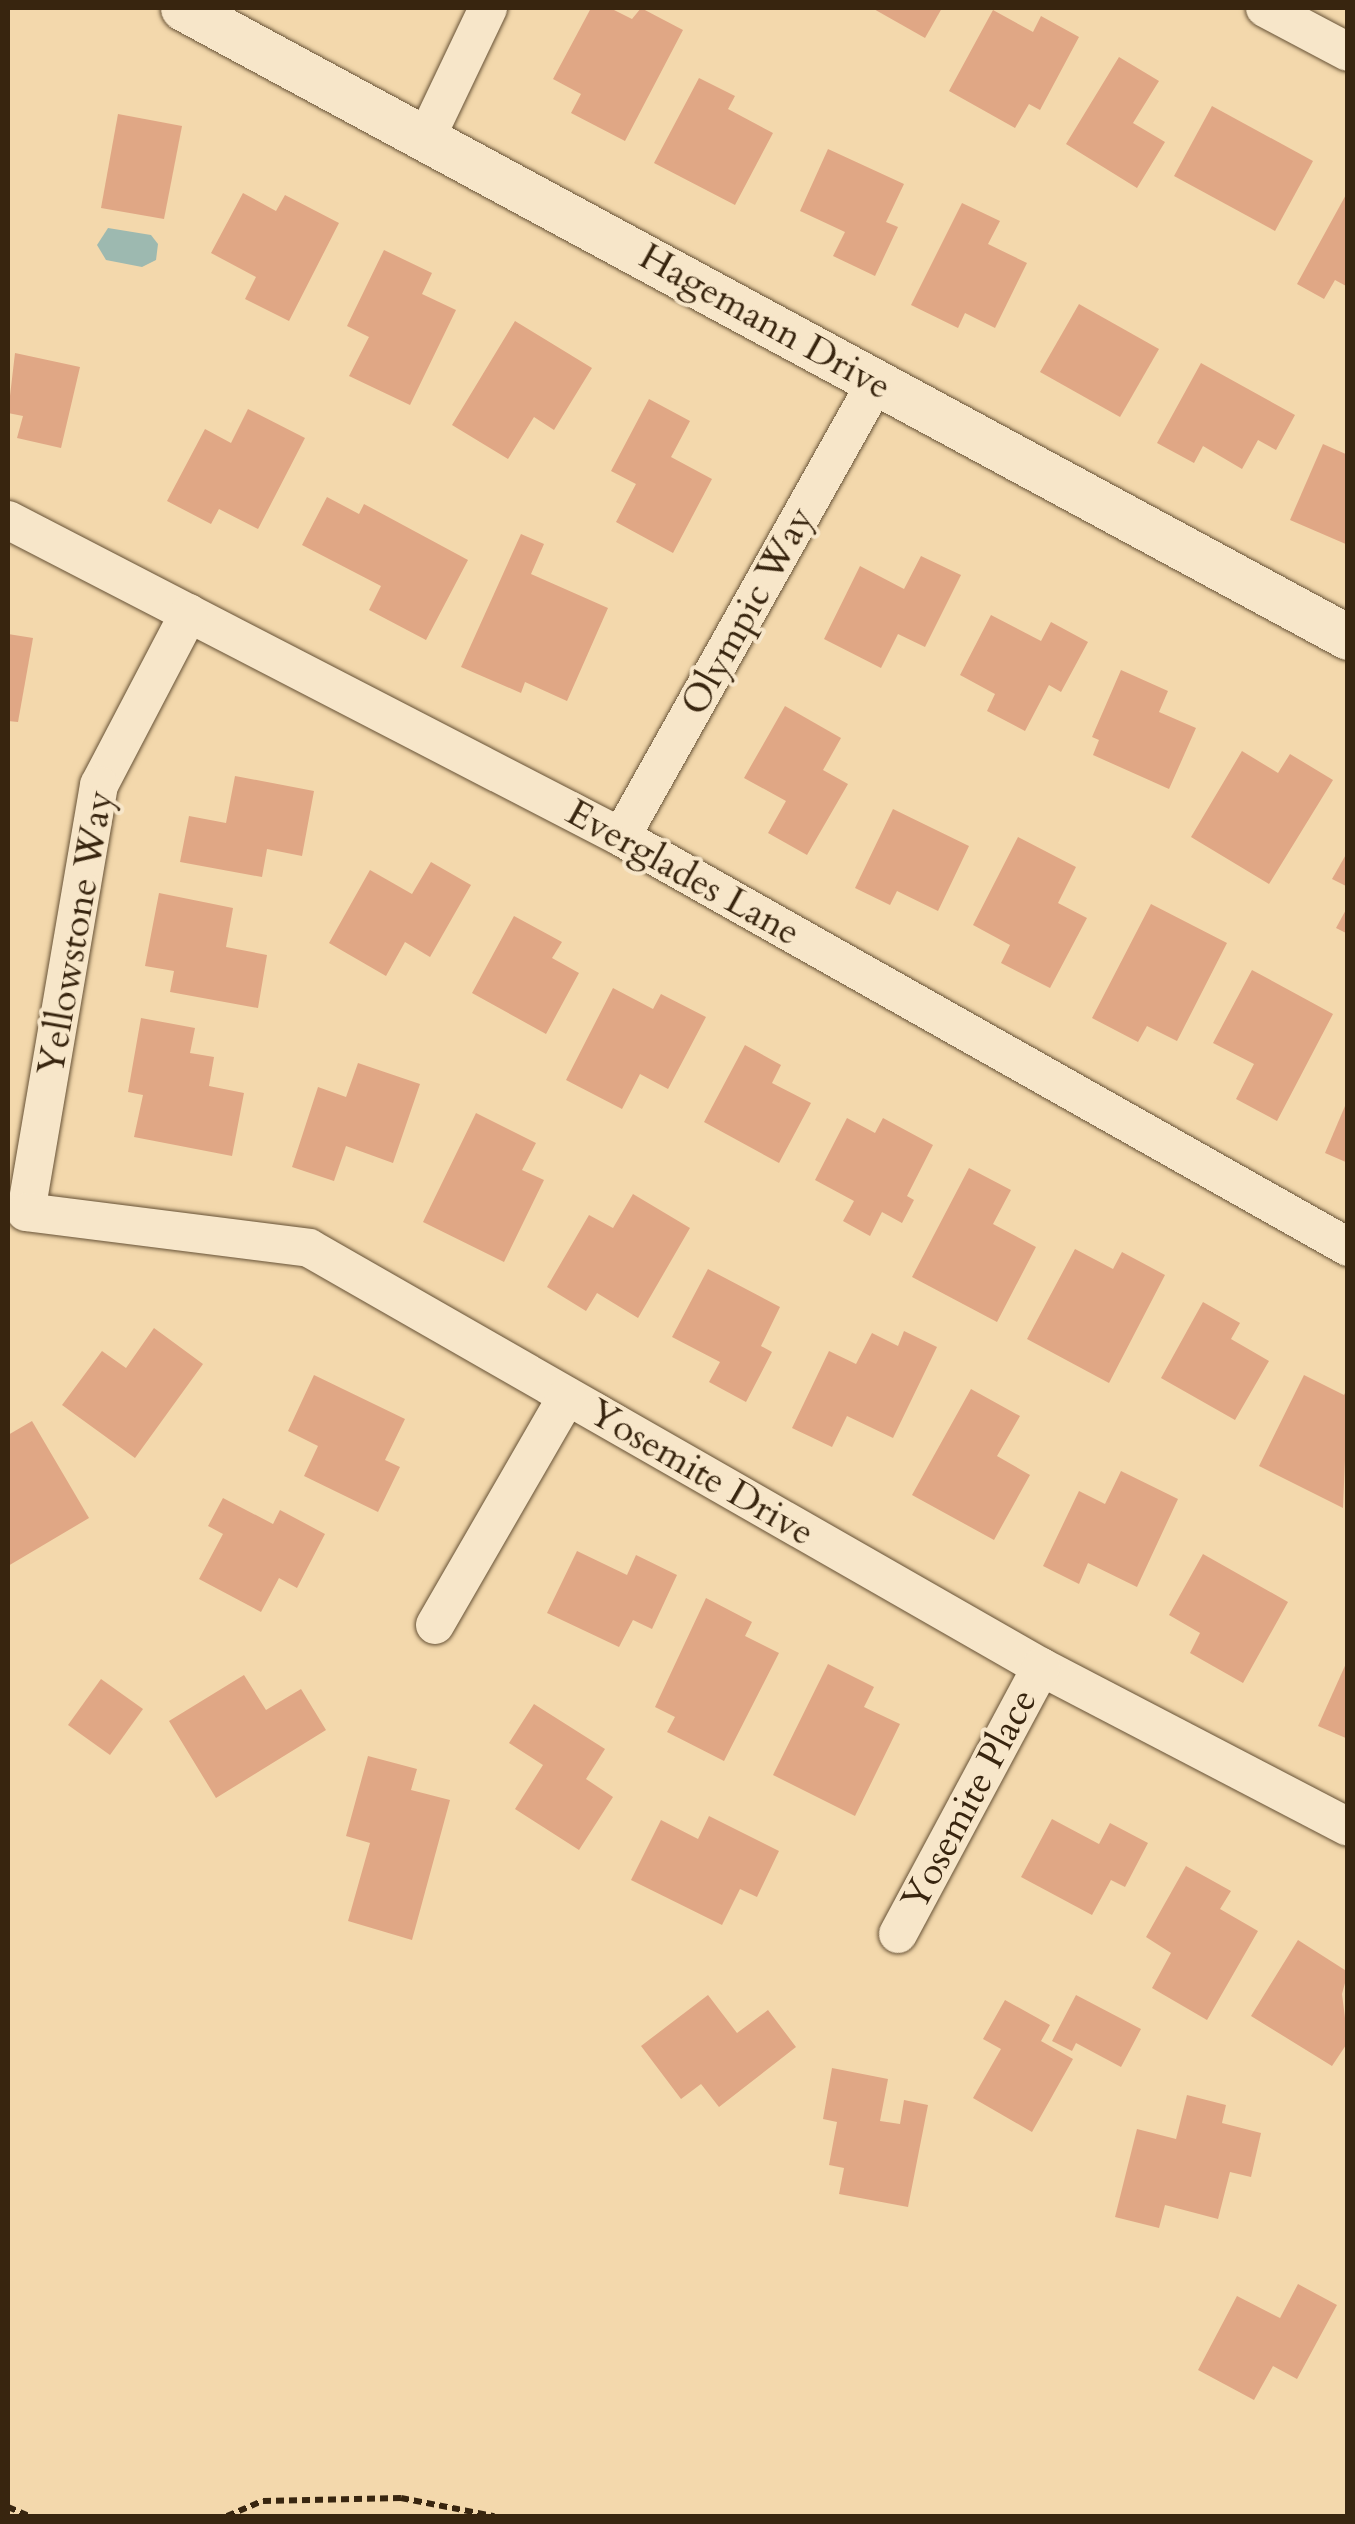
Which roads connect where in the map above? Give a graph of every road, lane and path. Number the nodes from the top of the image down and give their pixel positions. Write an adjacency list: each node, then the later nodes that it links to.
1 (184, 8): 5 (street, Hagemann Drive)
2 (488, 8): 5 (street)
3 (1265, 8): 4 (street)
4 (1348, 52)
5 (428, 134): 6 (street, Hagemann Drive)
6 (875, 384): 9 (street, Hagemann Drive); 10 (street, Olympic Way)
7 (8, 520): 8 (street, Everglades Lane)
8 (190, 613): 10 (street, Everglades Lane); 11 (street, Yellowstone Way)
9 (1348, 637)
10 (622, 837): 12 (street, Everglades Lane)
11 (26, 1212): 13 (street, Yosemite Drive)
12 (1348, 1248)
13 (567, 1396): 14 (street); 15 (street, Yosemite Drive)
14 (435, 1625)
15 (1041, 1667): 16 (street, Yosemite Drive); 17 (street, Yosemite Place)
16 (1348, 1827)
17 (898, 1934)
18 (8, 2507): 19 (path)
19 (29, 2516)
20 (227, 2516): 21 (path)
21 (494, 2516)

